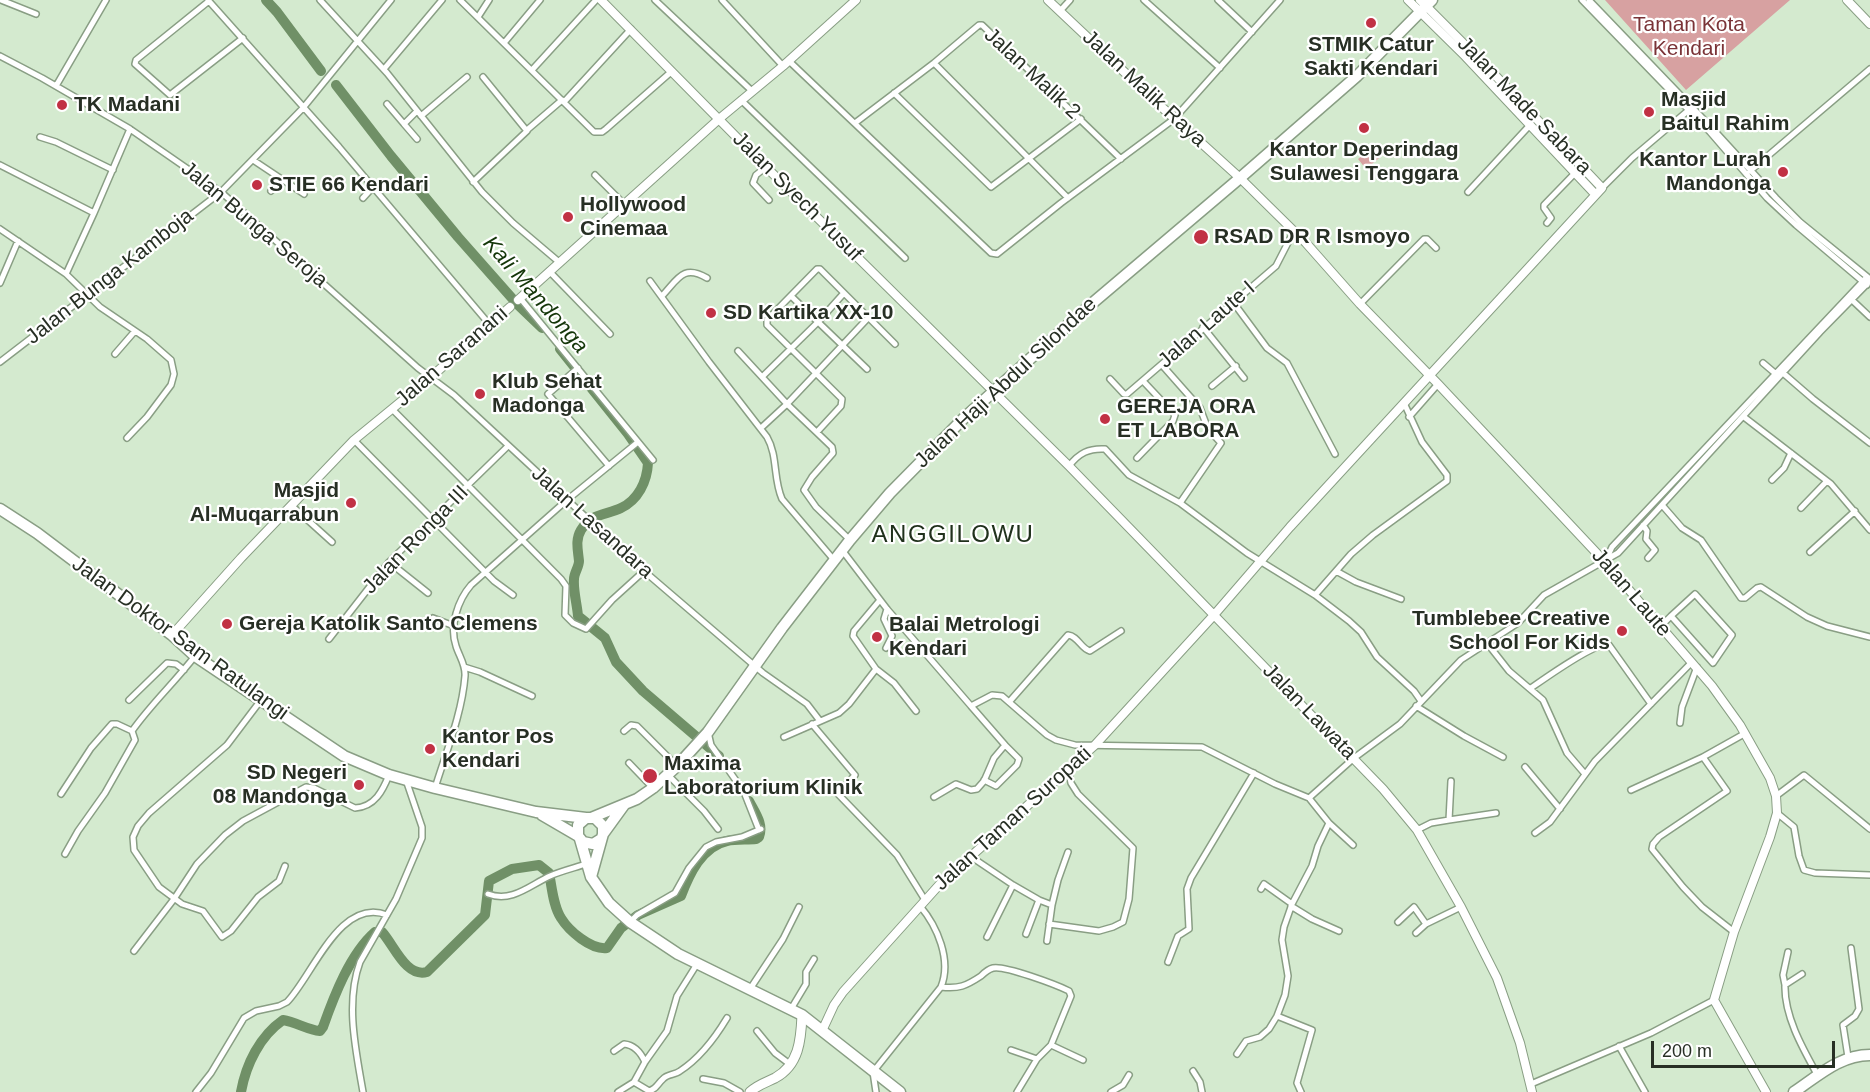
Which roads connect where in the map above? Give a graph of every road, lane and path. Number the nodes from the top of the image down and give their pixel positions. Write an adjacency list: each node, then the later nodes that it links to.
1 (1, 0): 26 (street)
2 (106, 0): 44 (street)
3 (320, 0): 32 (street)
4 (390, 0): 32 (street, Jalan Bunga Kamboja)
5 (442, 0): 38 (street)
6 (460, 0): 27 (street)
7 (489, 0): 27 (street)
8 (540, 0): 33 (street)
9 (596, 0): 40 (street)
10 (601, 0): 29 (street, Jalan Syech Yusuf)
11 (655, 0): 45 (street)
12 (722, 0): 35 (street)
13 (856, 0): 35 (street, Jalan Saranani)
14 (1048, 0): 25 (street, Jalan Malik Raya)
15 (1070, 0): 25 (street)
16 (1144, 0): 37 (street)
17 (1218, 0): 30 (street)
18 (1280, 0): 30 (street)
19 (1408, 0): 24 (street, Jalan Made Sabara)
20 (1582, 0): 51 (street)
21 (1589, 0): 51 (street)
22 (1847, 0): 28 (street)
23 (208, 1): 31 (street); 31 (street)
24 (1424, 5): 58 (street, Jalan Made Sabara); 72 (highway, Jalan Haji Abdul Silondae); 77 (street, Jalan Made Sabara)
25 (1060, 11): 55 (street, Jalan Malik Raya)
26 (36, 14)
27 (478, 17): 33 (street)
28 (1870, 24)
29 (631, 29): 41 (street, Jalan Syech Yusuf); 48 (street)
30 (1252, 32): 37 (street)
31 (243, 38): 50 (street)
32 (358, 41): 38 (street); 50 (street, Jalan Bunga Kamboja)
33 (504, 43): 40 (street)
34 (0, 56): 44 (street, Jalan Bunga Seroja)
35 (786, 63): 45 (street, Jalan Saranani); 56 (street)
36 (934, 63): 46 (street, Jalan Malik 2); 54 (street, Jalan Malik 2); 63 (street)
37 (1221, 68): 55 (street)
38 (384, 69): 52 (street)
39 (1870, 69): 69 (street)
40 (532, 70): 48 (street)
41 (671, 72): 48 (street); 53 (street, Jalan Syech Yusuf)
42 (467, 77): 52 (street)
43 (483, 77): 60 (street)
44 (56, 86): 59 (street, Jalan Bunga Seroja)
45 (752, 91): 47 (street, Jalan Saranani)
46 (894, 93): 56 (street, Jalan Malik 2); 63 (street)
47 (741, 100): 53 (street, Jalan Saranani); 91 (street)
48 (563, 101): 60 (street)
49 (387, 104): 57 (street)
50 (303, 108): 65 (street, Jalan Bunga Kamboja); 75 (street)
51 (1689, 109): 69 (street); 77 (street); 96 (street)
52 (419, 113): 57 (street); 74 (street)
53 (719, 119): 67 (street, Jalan Syech Yusuf); 84 (street, Jalan Saranani)
54 (1081, 119): 63 (street); 64 (street, Jalan Malik 2)
55 (1174, 119): 64 (street); 72 (street, Jalan Malik Raya)
56 (855, 123): 82 (street)
57 (404, 124): 62 (street)
58 (1530, 125): 70 (street, Jalan Made Sabara); 79 (street)
59 (130, 129): 68 (street); 78 (street, Jalan Bunga Seroja)
60 (527, 130): 74 (street)
61 (40, 137): 68 (street)
62 (417, 139)
63 (1030, 159): 82 (street)
64 (1121, 159): 82 (street)
65 (254, 160): 73 (street); 78 (street, Jalan Bunga Kamboja)
66 (0, 165): 85 (street)
67 (766, 167): 83 (street); 136 (street, Jalan Syech Yusuf)
68 (113, 170): 85 (street)
69 (1750, 171): 96 (street)
70 (1576, 172): 77 (street, Jalan Made Sabara); 86 (street)
71 (595, 175): 84 (street)
72 (1240, 178): 88 (street, Jalan Laute); 136 (highway, Jalan Haji Abdul Silondae)
73 (282, 180): 76 (street); 80 (street)
74 (473, 182): 92 (street)
75 (373, 187): 81 (street); 110 (street)
76 (271, 191)
77 (1598, 191): 128 (street, Jalan Taman Suropati)
78 (221, 192): 100 (street, Jalan Bunga Kamboja); 129 (street, Jalan Bunga Seroja)
79 (1468, 192)
80 (304, 194)
81 (363, 198)
82 (1068, 198)
83 (769, 200)
84 (624, 204): 92 (street, Jalan Saranani)
85 (94, 213): 94 (street)
86 (1547, 223)
87 (0, 229): 89 (street)
88 (1294, 231): 105 (street, Jalan Laute I); 106 (street, Jalan Laute)
89 (18, 241): 94 (street); 98 (street)
90 (1436, 248): 106 (street)
91 (905, 258)
92 (559, 262): 93 (street, Jalan Saranani)
93 (549, 271): 104 (street, Jalan Saranani); 113 (street)
94 (66, 274): 100 (street)
95 (707, 278): 101 (street)
96 (1867, 280): 103 (street); 126 (street)
97 (650, 281): 101 (street)
98 (0, 283)
99 (844, 293): 102 (street); 108 (street); 109 (street)
100 (86, 295): 112 (street); 119 (street, Jalan Bunga Kamboja)
101 (662, 296): 142 (street)
102 (791, 296): 109 (street); 116 (street)
103 (1852, 300): 107 (street); 125 (street)
104 (516, 302): 110 (street, Jalan Saranani); 123 (street)
105 (1233, 302): 111 (street, Jalan Laute I); 150 (street)
106 (1360, 304): 128 (street, Jalan Laute)
107 (1870, 317)
108 (868, 318): 114 (street); 115 (street)
109 (818, 322): 115 (street); 116 (street)
110 (490, 325): 129 (street, Jalan Saranani)
111 (1203, 327): 121 (street, Jalan Laute I); 122 (street)
112 (135, 330): 118 (street); 144 (street)
113 (610, 334)
114 (895, 344)
115 (843, 347): 124 (street); 127 (street)
116 (791, 349): 127 (street); 130 (street)
117 (738, 351): 130 (street)
118 (115, 354)
119 (0, 362)
120 (1763, 363): 126 (street)
121 (1162, 365): 133 (street, Jalan Laute I); 159 (street)
122 (1236, 366): 131 (street); 135 (street)
123 (577, 369): 146 (street); 153 (street)
124 (867, 369)
125 (1783, 373): 141 (street); 147 (street)
126 (1776, 374): 177 (street)
127 (816, 375): 138 (street); 143 (street)
128 (1429, 375): 134 (street, Jalan Laute); 137 (street, Jalan Taman Suropati)
129 (431, 377): 139 (street, Jalan Saranani); 148 (street, Jalan Lasandara)
130 (762, 377): 138 (street)
131 (1244, 378)
132 (1110, 379): 133 (street, Jalan Laute I)
133 (1143, 381): 151 (street)
134 (1438, 384): 140 (street); 177 (street, Jalan Laute)
135 (1212, 386)
136 (993, 393): 154 (street, Jalan Lawata); 168 (highway, Jalan Haji Abdul Silondae)
137 (1404, 403): 140 (street); 175 (street, Jalan Taman Suropati)
138 (787, 404): 142 (street); 143 (street)
139 (392, 409): 145 (street, Jalan Saranani); 157 (street)
140 (1409, 417): 179 (street)
141 (1744, 417): 149 (street); 161 (street)
142 (761, 428): 174 (street)
143 (817, 432): 168 (street)
144 (127, 438)
145 (354, 440): 160 (street, Jalan Saranani); 165 (street)
146 (638, 442): 152 (street); 153 (street)
147 (1870, 442)
148 (508, 446): 157 (street, Jalan Ronga III); 158 (street, Jalan Lasandara)
149 (1791, 453): 155 (street); 156 (street)
150 (1335, 454)
151 (1137, 458)
152 (653, 460)
153 (609, 466): 158 (street)
154 (1069, 466): 159 (street); 187 (street, Jalan Lawata)
155 (1772, 480)
156 (1827, 481): 162 (street); 164 (street)
157 (468, 485): 165 (street, Jalan Ronga III); 169 (street)
158 (567, 500): 169 (street); 178 (street, Jalan Lasandara)
159 (1180, 503): 175 (street)
160 (291, 505): 170 (street); 194 (street, Jalan Saranani)
161 (1662, 505): 166 (street); 195 (street)
162 (1801, 508)
163 (0, 509): 194 (highway, Jalan Doktor Sam Ratulangi)
164 (1855, 511): 167 (street); 172 (street)
165 (433, 520): 176 (street, Jalan Ronga III); 180 (street)
166 (1643, 525): 173 (street); 177 (street)
167 (1870, 530)
168 (849, 540): 171 (highway, Jalan Haji Abdul Silondae)
169 (523, 541): 178 (street); 180 (street)
170 (332, 542)
171 (842, 550): 174 (highway, Jalan Haji Abdul Silondae); 185 (street)
172 (1810, 552)
173 (1648, 558)
174 (834, 561): 201 (highway, Jalan Haji Abdul Silondae)
175 (1259, 561): 183 (street); 187 (street, Jalan Taman Suropati)
176 (389, 562): 181 (street); 196 (street, Jalan Ronga III)
177 (1605, 562): 192 (street, Jalan Laute); 197 (street)
178 (644, 571): 201 (street, Jalan Lasandara)
179 (1336, 571): 183 (street); 184 (street)
180 (486, 572): 182 (street); 191 (street)
181 (428, 593)
182 (513, 595)
183 (1315, 595): 210 (street)
184 (1401, 599)
185 (880, 600): 186 (street); 203 (street)
186 (887, 609): 198 (street); 212 (street)
187 (1214, 615): 224 (street, Jalan Taman Suropati); 227 (street, Jalan Lawata)
188 (1671, 616): 190 (street); 190 (street); 192 (street)
189 (434, 618): 191 (street)
190 (1676, 622): 192 (street)
191 (454, 626): 202 (street)
192 (1663, 629): 200 (street, Jalan Laute)
193 (1121, 631): 209 (street)
194 (172, 635): 199 (highway, Jalan Doktor Sam Ratulangi)
195 (1870, 637)
196 (328, 639)
197 (1487, 643): 205 (street); 210 (street)
198 (886, 648)
199 (195, 656): 204 (street); 208 (highway, Jalan Doktor Sam Ratulangi)
200 (1694, 665): 211 (street); 216 (street); 221 (street, Jalan Laute)
201 (756, 666): 215 (street, Jalan Lasandara); 220 (highway, Jalan Haji Abdul Silondae)
202 (464, 667): 206 (street); 239 (street)
203 (876, 669): 214 (street); 215 (street)
204 (184, 670): 207 (street); 218 (street)
205 (1531, 688): 211 (street); 233 (street)
206 (532, 696)
207 (129, 700)
208 (261, 700): 234 (highway, Jalan Doktor Sam Ratulangi); 271 (street)
209 (1010, 701): 212 (street); 224 (street)
210 (1421, 701): 213 (street)
211 (1651, 704): 233 (street)
212 (970, 706): 223 (street)
213 (1416, 706): 225 (street); 227 (street)
214 (916, 711)
215 (820, 721): 217 (street)
216 (1680, 723)
217 (812, 724): 222 (street); 273 (street)
218 (132, 731): 242 (street); 262 (street)
219 (624, 731): 229 (street)
220 (707, 733): 229 (highway, Jalan Haji Abdul Silondae); 279 (street)
221 (1744, 734): 226 (street); 243 (street, Jalan Laute)
222 (784, 737)
223 (1005, 745): 237 (street); 237 (street)
224 (1095, 745): 231 (street, Jalan Taman Suropati); 232 (street)
225 (1503, 757)
226 (1703, 757): 241 (street); 284 (street)
227 (1354, 758): 245 (street); 256 (street, Jalan Lawata)
228 (629, 763): 240 (street)
229 (677, 766): 235 (highway, Jalan Haji Abdul Silondae)
230 (1525, 767): 247 (street)
231 (1068, 769): 263 (street, Jalan Taman Suropati); 281 (street)
232 (1254, 772): 245 (street); 293 (street)
233 (1585, 774): 247 (street)
234 (389, 775): 236 (highway, Jalan Doktor Sam Ratulangi); 271 (street)
235 (668, 775): 240 (highway, Jalan Haji Abdul Silondae); 254 (street)
236 (405, 779): 239 (highway, Jalan Doktor Sam Ratulangi); 278 (street)
237 (984, 780): 244 (street)
238 (1450, 781): 252 (street)
239 (435, 788): 248 (highway, Jalan Doktor Sam Ratulangi)
240 (653, 788): 246 (highway, Jalan Haji Abdul Silondae)
241 (1631, 790)
242 (61, 794)
243 (1776, 796): 250 (street, Jalan Laute); 255 (street)
244 (934, 797)
245 (1309, 798): 253 (street)
246 (624, 805): 251 (highway); 258 (highway)
247 (1560, 809): 257 (street)
248 (536, 812): 251 (highway, Jalan Doktor Sam Ratulangi); 259 (highway, Jalan Doktor Sam Ratulangi)
249 (1496, 813): 252 (street)
250 (1777, 813): 266 (street); 284 (street, Jalan Laute)
251 (588, 818): 258 (highway); 259 (highway)
252 (1449, 820): 256 (street)
253 (1329, 823): 260 (street); 275 (street)
254 (718, 829)
255 (1870, 829)
256 (1417, 830): 277 (street, Jalan Lawata)
257 (1535, 833)
258 (602, 836): 259 (highway); 267 (highway)
259 (579, 837): 264 (highway)
260 (1353, 845)
261 (1068, 852): 274 (street)
262 (65, 854)
263 (970, 856): 268 (street); 273 (street, Jalan Taman Suropati)
264 (586, 864): 267 (highway); 270 (street)
265 (285, 866): 271 (street)
266 (1870, 875)
267 (591, 877): 279 (highway)
268 (1013, 885): 272 (street); 287 (street)
269 (1261, 889): 275 (street)
270 (488, 894)
271 (174, 898): 290 (street)
272 (1039, 900): 274 (street); 286 (street)
273 (922, 903): 297 (street); 305 (street, Jalan Taman Suropati)
274 (1052, 905): 281 (street)
275 (1292, 905): 283 (street); 302 (street)
276 (799, 907): 298 (street)
277 (1461, 907): 282 (street); 323 (street, Jalan Lawata)
278 (387, 915): 324 (street); 325 (street)
279 (630, 922): 294 (highway)
280 (1398, 922): 282 (street)
281 (1049, 924): 288 (street)
282 (1426, 924): 285 (street)
283 (1339, 931)
284 (1734, 932): 299 (street, Jalan Laute)
285 (1416, 933)
286 (1026, 934)
287 (987, 937)
288 (1047, 940)
289 (1851, 948): 312 (street)
290 (134, 951)
291 (1788, 952): 296 (street)
292 (814, 959): 300 (street)
293 (1168, 962)
294 (697, 964): 298 (highway); 315 (street)
295 (1802, 974): 296 (street)
296 (1785, 985): 320 (street)
297 (941, 987): 306 (street); 318 (street)
298 (750, 989): 300 (highway)
299 (1714, 1000): 307 (street); 336 (street)
300 (791, 1009): 301 (highway)
301 (802, 1015): 305 (highway); 316 (main road)
302 (1277, 1016): 310 (street); 334 (street)
303 (727, 1018): 322 (street)
304 (758, 1031): 316 (street)
305 (822, 1031): 318 (highway)
306 (1051, 1045): 313 (street); 314 (street)
307 (1618, 1046): 323 (street); 335 (street)
308 (1011, 1050): 313 (street)
309 (614, 1051): 315 (street)
310 (1237, 1054)
311 (1870, 1055): 312 (highway)
312 (1848, 1057): 320 (highway)
313 (1037, 1059): 331 (street)
314 (1083, 1060)
315 (645, 1062): 322 (street)
316 (791, 1065): 328 (main road)
317 (1194, 1071): 333 (street)
318 (873, 1072): 329 (street); 330 (highway)
319 (1129, 1075): 332 (street)
320 (1818, 1076): 337 (highway)
321 (703, 1079): 327 (street)
322 (634, 1082): 326 (street)
323 (1531, 1088)
324 (196, 1092)
325 (363, 1092)
326 (618, 1092)
327 (740, 1092)
328 (750, 1092)
329 (876, 1092)
330 (900, 1092)
331 (1017, 1092)
332 (1111, 1092)
333 (1202, 1092)
334 (1301, 1092)
335 (1645, 1092)
336 (1766, 1092)
337 (1794, 1092)

